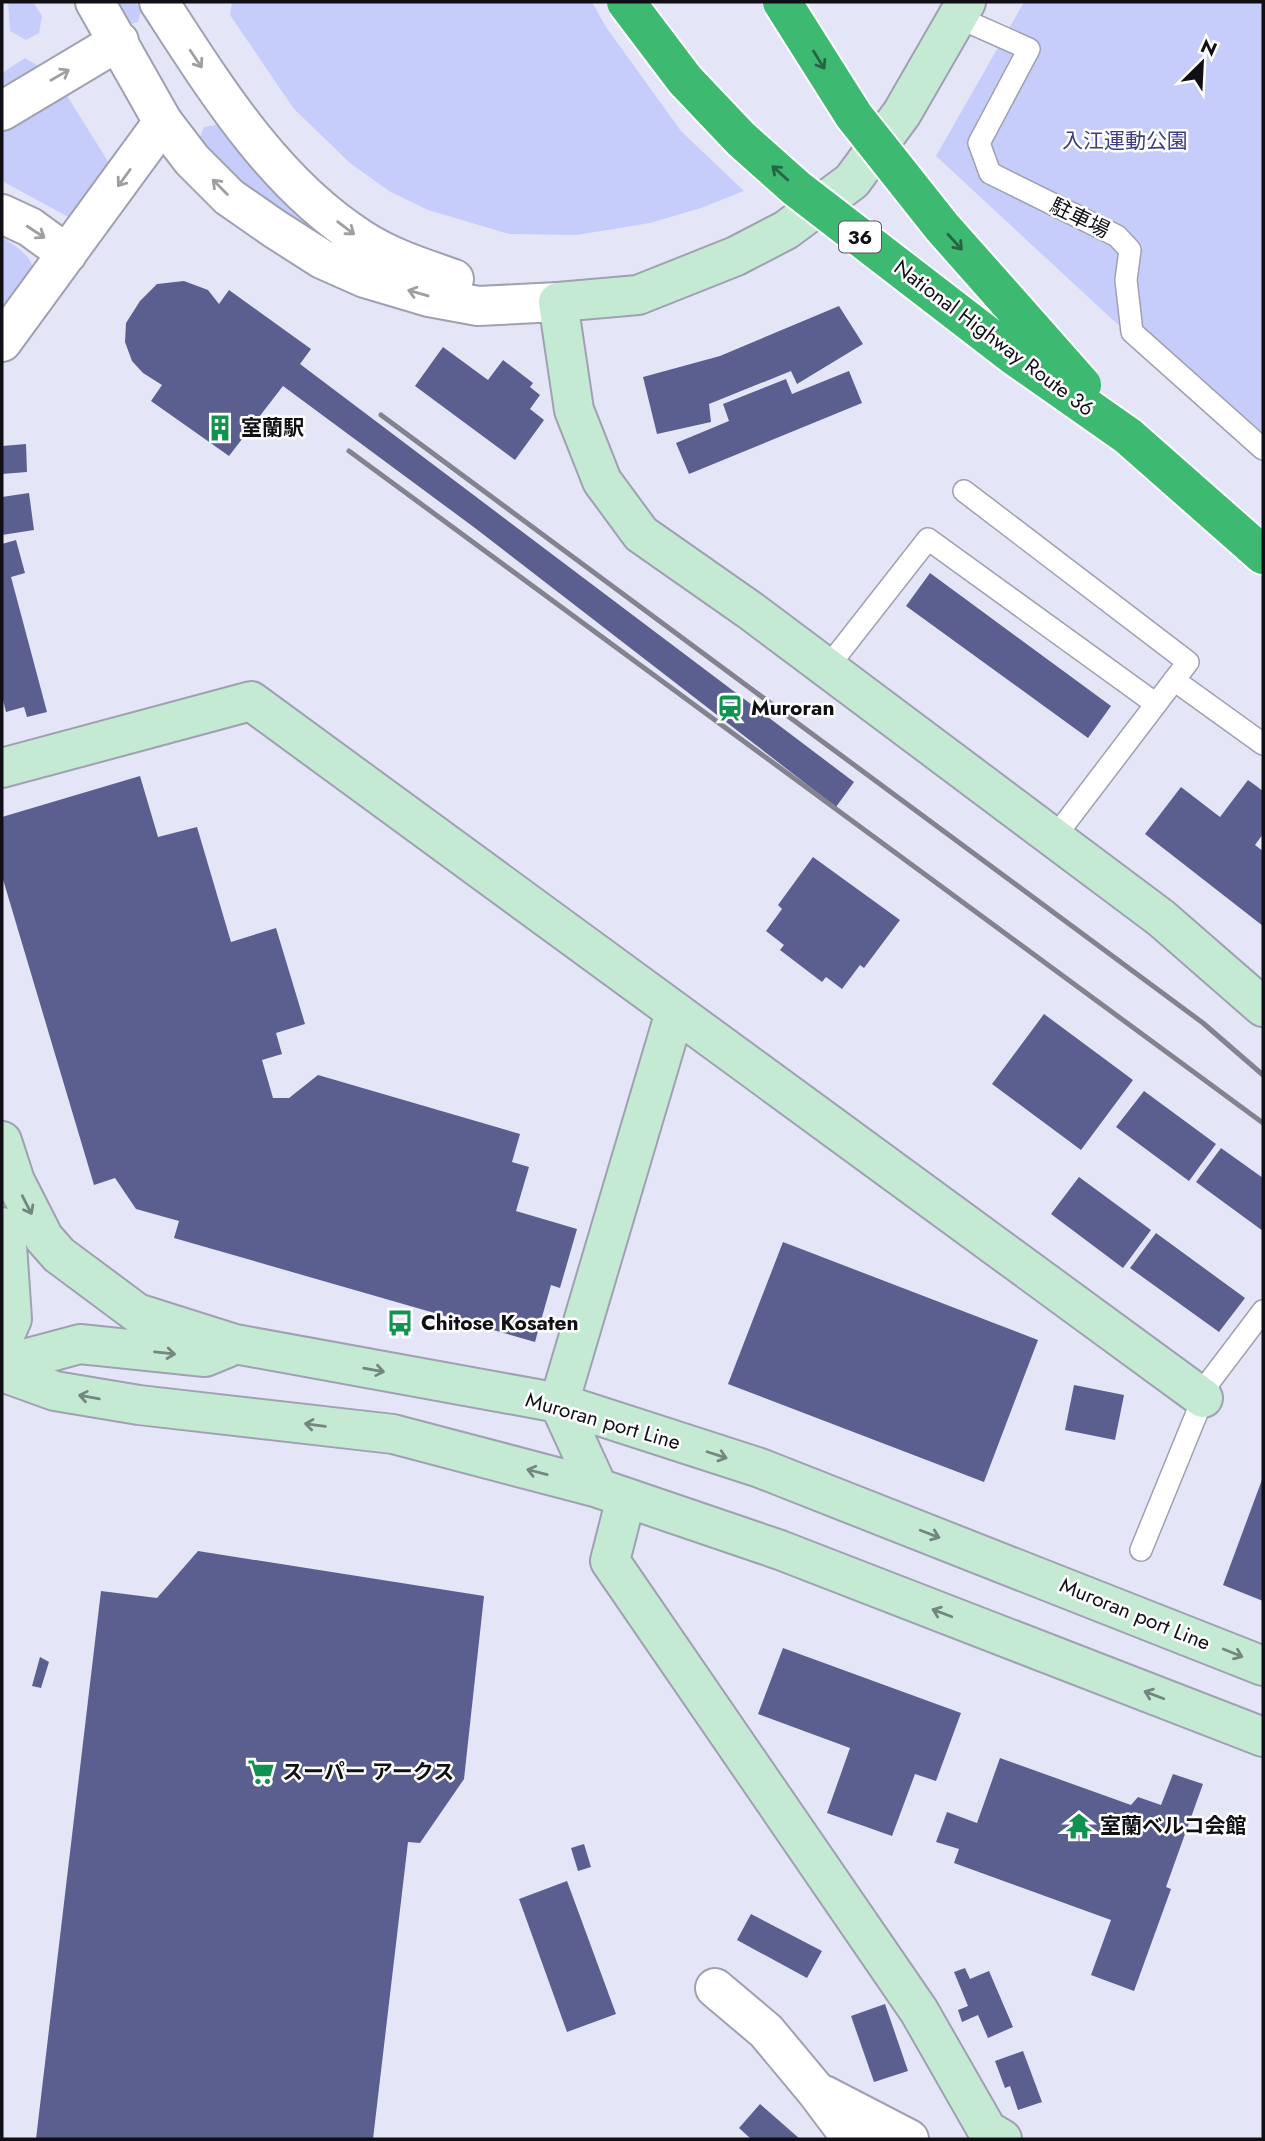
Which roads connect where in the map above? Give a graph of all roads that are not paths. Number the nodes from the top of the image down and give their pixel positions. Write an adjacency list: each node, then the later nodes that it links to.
1 (95, 2): 6 (street)
2 (159, 2): 11 (street, one-way to 11)
3 (626, 2): 13 (highway, National Highway Route 36 / 36, one-way to 3, bridge)
4 (782, 2): 13 (highway, National Highway Route 36 / 36, one-way to 13, bridge)
5 (962, 9): 11 (street); 14 (lane, 駐車場)
6 (119, 41): 7 (street, one-way to 6); 8 (street)
7 (2, 111)
8 (163, 122): 10 (street, one-way to 10); 11 (street, one-way to 8)
9 (2, 214): 10 (street, one-way to 10)
10 (67, 254): 12 (street)
11 (558, 302): 17 (street)
12 (2, 342)
13 (1128, 436): 16 (highway, National Highway Route 36 / 36)
14 (1263, 449)
15 (964, 491): 18 (lane)
16 (1263, 555)
17 (827, 668): 19 (lane); 22 (street)
18 (1174, 680): 19 (lane); 20 (lane)
19 (1156, 704): 22 (lane)
20 (1263, 744)
21 (2, 768): 24 (street)
22 (1054, 838): 23 (street)
23 (1263, 1007)
24 (675, 1012): 32 (street); 33 (street)
25 (2, 1142): 29 (street, Muroran port Line, one-way to 29)
26 (2, 1227): 28 (street)
27 (1263, 1311): 32 (lane)
28 (2, 1342)
29 (235, 1344): 30 (street, one-way to 29); 33 (street, Muroran port Line, one-way to 33)
30 (2, 1365)
31 (2, 1372): 34 (street, one-way to 31)
32 (1203, 1398): 35 (lane)
33 (559, 1403): 34 (street); 36 (street, Muroran port Line, one-way to 36)
34 (612, 1493): 37 (street, one-way to 34); 42 (street)
35 (1141, 1550)
36 (1263, 1665)
37 (1263, 1737)
38 (715, 1988): 39 (street)
39 (816, 2091): 40 (street); 41 (street)
40 (852, 2139)
41 (909, 2139)
42 (1002, 2139)

